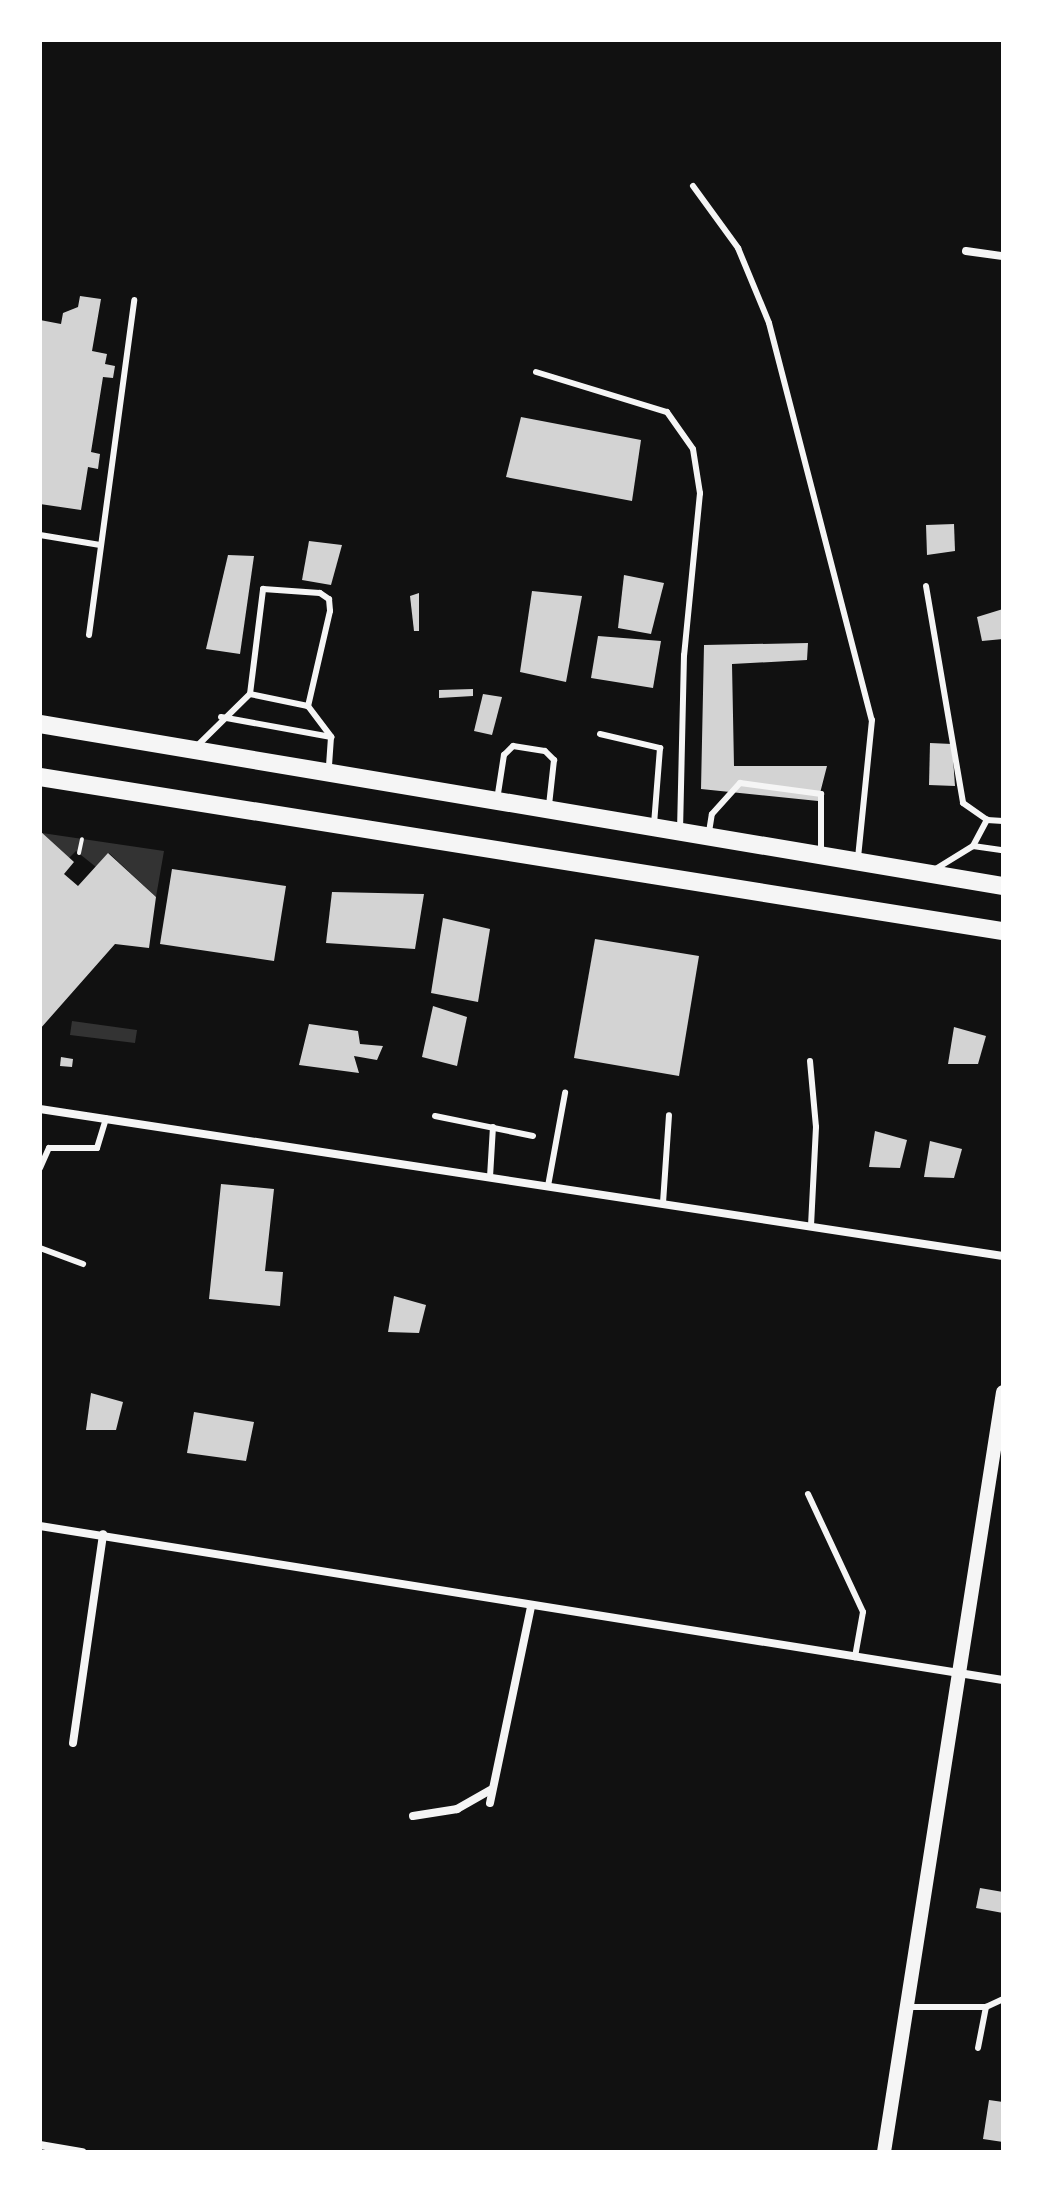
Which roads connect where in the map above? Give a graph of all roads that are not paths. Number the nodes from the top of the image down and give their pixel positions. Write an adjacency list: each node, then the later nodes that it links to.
1 (693, 186): 29 (lane)
2 (966, 251): 3 (street)
3 (1003, 256)
4 (134, 300): 7 (lane)
5 (536, 372): 24 (lane)
6 (40, 535): 7 (lane)
7 (100, 545): 9 (lane)
8 (926, 586): 21 (lane)
9 (89, 635)
10 (250, 694): 11 (lane); 11 (lane); 12 (lane)
11 (308, 706): 15 (lane)
12 (221, 717): 15 (lane); 16 (lane)
13 (40, 724): 16 (main road)
14 (600, 734): 23 (lane)
15 (331, 737): 17 (lane)
16 (192, 752): 17 (main road)
17 (329, 776): 19 (main road)
18 (40, 777): 32 (main road)
19 (497, 803): 20 (main road); 20 (lane)
20 (548, 811): 23 (main road)
21 (987, 820): 22 (lane); 26 (lane)
22 (1003, 821)
23 (653, 828): 24 (main road)
24 (680, 833): 25 (main road)
25 (709, 838): 28 (main road); 28 (lane)
26 (973, 846): 27 (lane); 30 (lane)
27 (1003, 850)
28 (821, 857): 29 (main road)
29 (857, 862): 30 (main road)
30 (931, 872): 31 (main road)
31 (1003, 886)
32 (1003, 931)
33 (810, 1061): 45 (lane)
34 (565, 1093): 43 (lane)
35 (40, 1109): 38 (street)
36 (669, 1115): 44 (lane)
37 (435, 1116): 39 (lane)
38 (106, 1118): 41 (lane); 42 (street)
39 (493, 1127): 40 (lane); 42 (lane)
40 (533, 1136)
41 (40, 1168)
42 (490, 1177): 43 (street)
43 (548, 1186): 44 (street)
44 (663, 1203): 45 (street)
45 (811, 1227): 47 (street)
46 (40, 1248): 48 (lane)
47 (1003, 1256)
48 (83, 1264)
49 (1003, 1392): 50 (street)
50 (1000, 1435): 56 (street)
51 (808, 1494): 55 (lane)
52 (40, 1526): 53 (street)
53 (103, 1534): 54 (street); 58 (street)
54 (531, 1607): 55 (street); 59 (street)
55 (855, 1657): 56 (street)
56 (959, 1673): 57 (street); 63 (street)
57 (1003, 1680)
58 (73, 1743)
59 (492, 1789): 60 (street); 61 (street)
60 (490, 1803)
61 (413, 1816)
62 (1003, 1999): 64 (lane)
63 (907, 2007): 64 (lane); 68 (street)
64 (986, 2007): 65 (lane)
65 (978, 2048)
66 (40, 2145): 67 (street)
67 (82, 2152)
68 (884, 2152)

